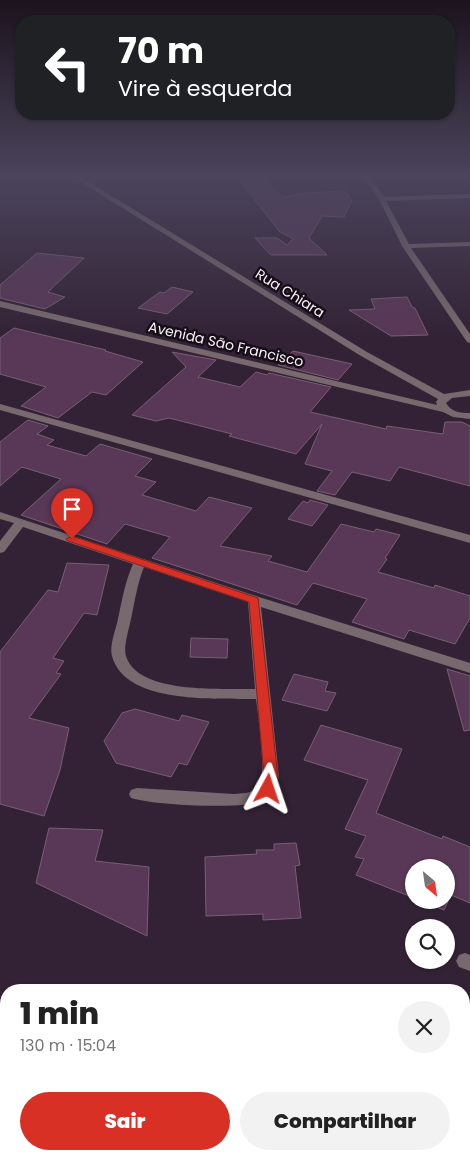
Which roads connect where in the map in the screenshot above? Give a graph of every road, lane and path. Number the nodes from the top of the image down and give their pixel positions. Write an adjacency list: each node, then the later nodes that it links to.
1 (162, 230): 8 (street, Rua Chiara)
2 (398, 230): 4 (street)
3 (470, 244): 4 (street)
4 (406, 246): 6 (street)
5 (0, 304): 10 (street, Avenida São Francisco)
6 (470, 340)
7 (470, 393): 8 (street)
8 (443, 398): 10 (street)
9 (0, 407): 14 (street)
10 (446, 410): 11 (street, Avenida São Francisco)
11 (470, 416)
12 (0, 515): 13 (street)
13 (21, 522): 15 (street); 16 (street)
14 (470, 540)
15 (0, 549)
16 (140, 562): 17 (street); 19 (street)
17 (254, 600): 18 (street); 19 (street)
18 (470, 668)
19 (262, 694): 20 (street)
20 (137, 794)

